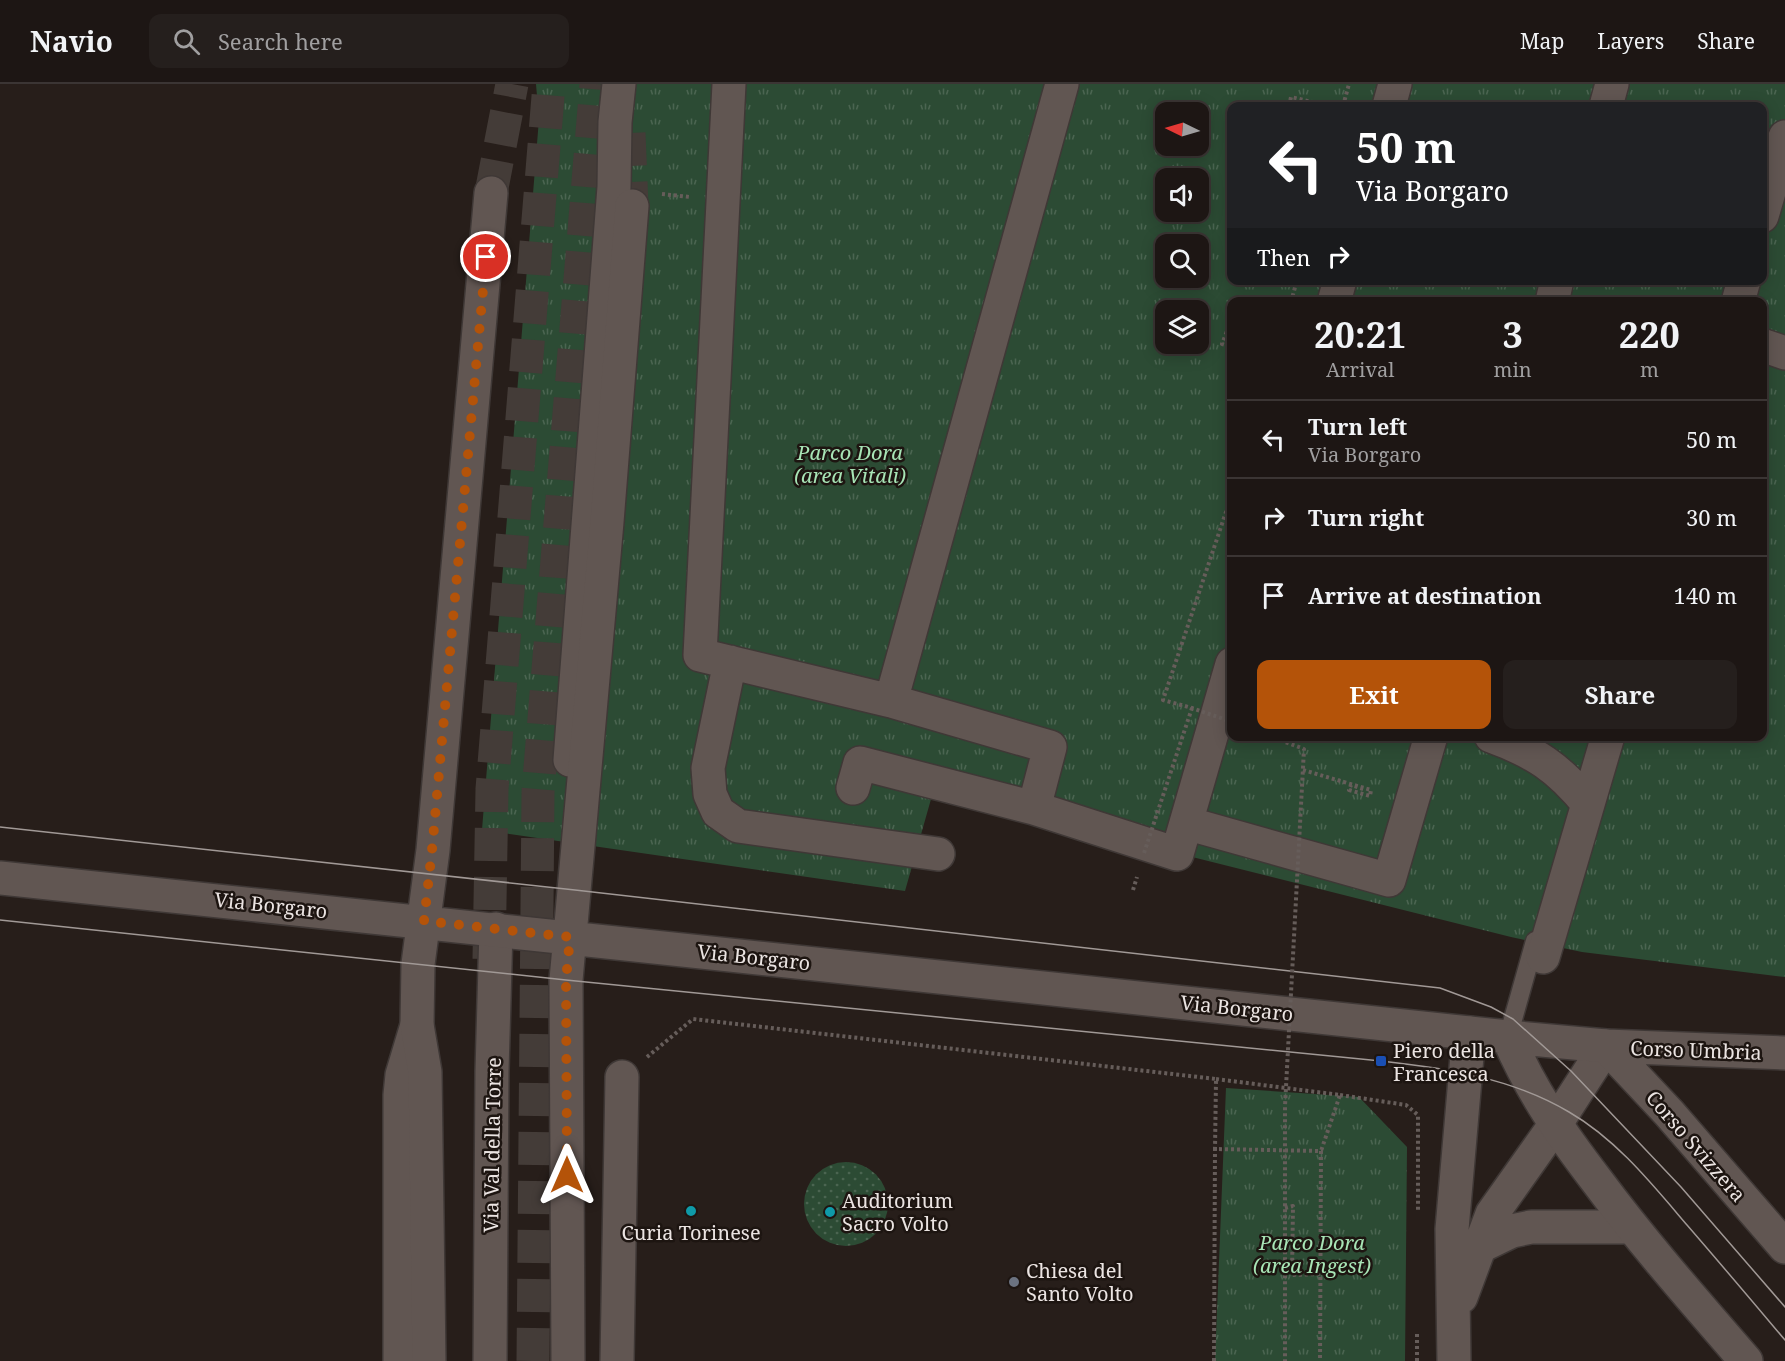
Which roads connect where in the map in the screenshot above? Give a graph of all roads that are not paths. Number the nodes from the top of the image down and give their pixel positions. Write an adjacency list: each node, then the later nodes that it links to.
1 (619, 84): 10 (street)
2 (729, 84): 14 (street)
3 (1062, 84): 16 (street)
4 (1395, 84): 6 (street)
5 (1612, 84): 7 (street)
6 (1390, 102)
7 (1607, 102)
8 (1785, 137): 11 (street)
9 (491, 193): 27 (street)
10 (623, 196): 25 (street); 29 (street)
11 (1767, 199)
12 (1767, 347): 13 (street)
13 (1785, 353)
14 (730, 662): 16 (street); 24 (street)
15 (1227, 681): 23 (street)
16 (891, 701): 21 (street)
17 (1430, 741): 23 (street)
18 (1506, 741): 22 (street)
19 (1606, 741): 22 (street)
20 (853, 788): 21 (street)
21 (1034, 808): 23 (street)
22 (1578, 815): 30 (street); 33 (lane)
23 (1186, 823)
24 (938, 854)
25 (562, 864)
26 (0, 878): 27 (street, Via Borgaro)
27 (424, 921): 28 (street, Via Borgaro); 31 (street)
28 (496, 929): 29 (street, Via Borgaro); 44 (street, Via Val della Torre)
29 (570, 937): 32 (street, Via Borgaro); 45 (street)
30 (1543, 957)
31 (417, 1025): 42 (street); 43 (street)
32 (1469, 1033): 33 (street, Via Borgaro); 41 (street)
33 (1508, 1037): 34 (street, Corso Umbria); 37 (street)
34 (1606, 1046): 35 (street, Corso Umbria); 37 (street); 40 (street, Corso Svizzera)
35 (1785, 1053)
36 (622, 1077): 46 (street)
37 (1555, 1125): 38 (street); 39 (street)
38 (1631, 1227): 39 (street); 48 (street)
39 (1479, 1247): 41 (street)
40 (1785, 1247)
41 (1454, 1318): 47 (street)
42 (400, 1361)
43 (429, 1361)
44 (490, 1361)
45 (568, 1361)
46 (617, 1361)
47 (1454, 1361)
48 (1746, 1361)

